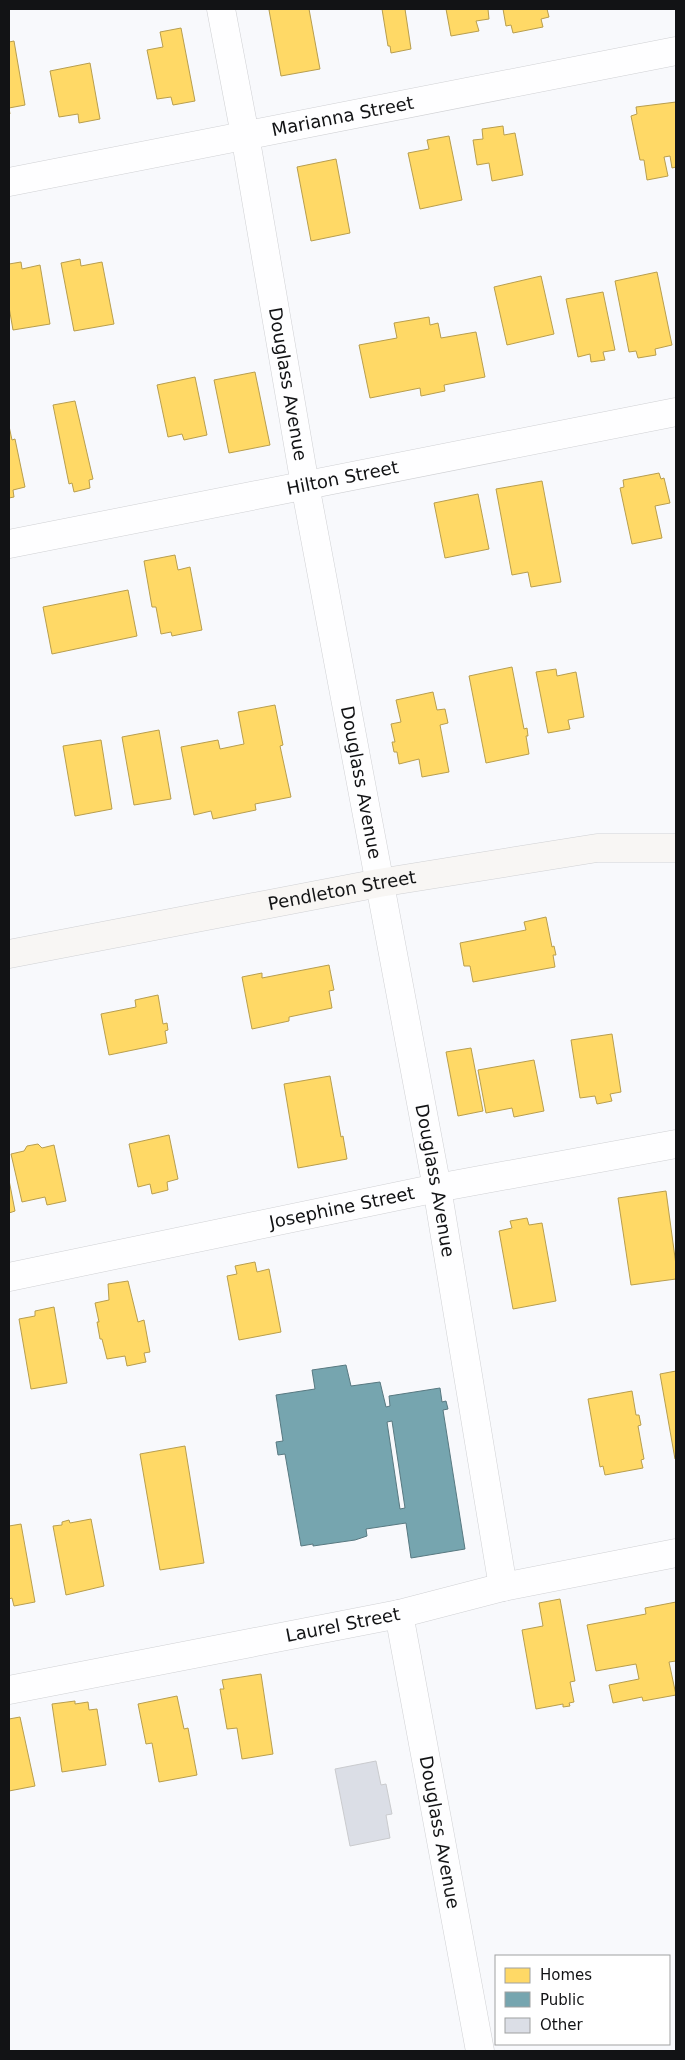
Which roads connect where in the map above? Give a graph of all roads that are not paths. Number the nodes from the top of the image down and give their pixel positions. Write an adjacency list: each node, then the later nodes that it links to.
1 (221, 9): 3 (street, Douglass Avenue)
2 (676, 51): 3 (street, Marianna Street)
3 (245, 135): 4 (street, Marianna Street); 6 (street, Douglass Avenue)
4 (9, 182)
5 (676, 412): 6 (street, Hilton Street)
6 (305, 485): 7 (street, Hilton Street); 9 (street, Douglass Avenue)
7 (9, 544)
8 (676, 848): 9 (main road, Pendleton Street)
9 (379, 883): 10 (main road, Pendleton Street); 12 (street, Douglass Avenue)
10 (9, 954)
11 (676, 1144): 12 (street, Josephine Street)
12 (437, 1188): 13 (street, Josephine Street); 15 (street, Douglass Avenue)
13 (9, 1276)
14 (676, 1553): 15 (street, Laurel Street)
15 (503, 1587): 16 (street, Laurel Street)
16 (399, 1614): 17 (street, Laurel Street); 18 (street, Douglass Avenue)
17 (9, 1690)
18 (480, 2051)

